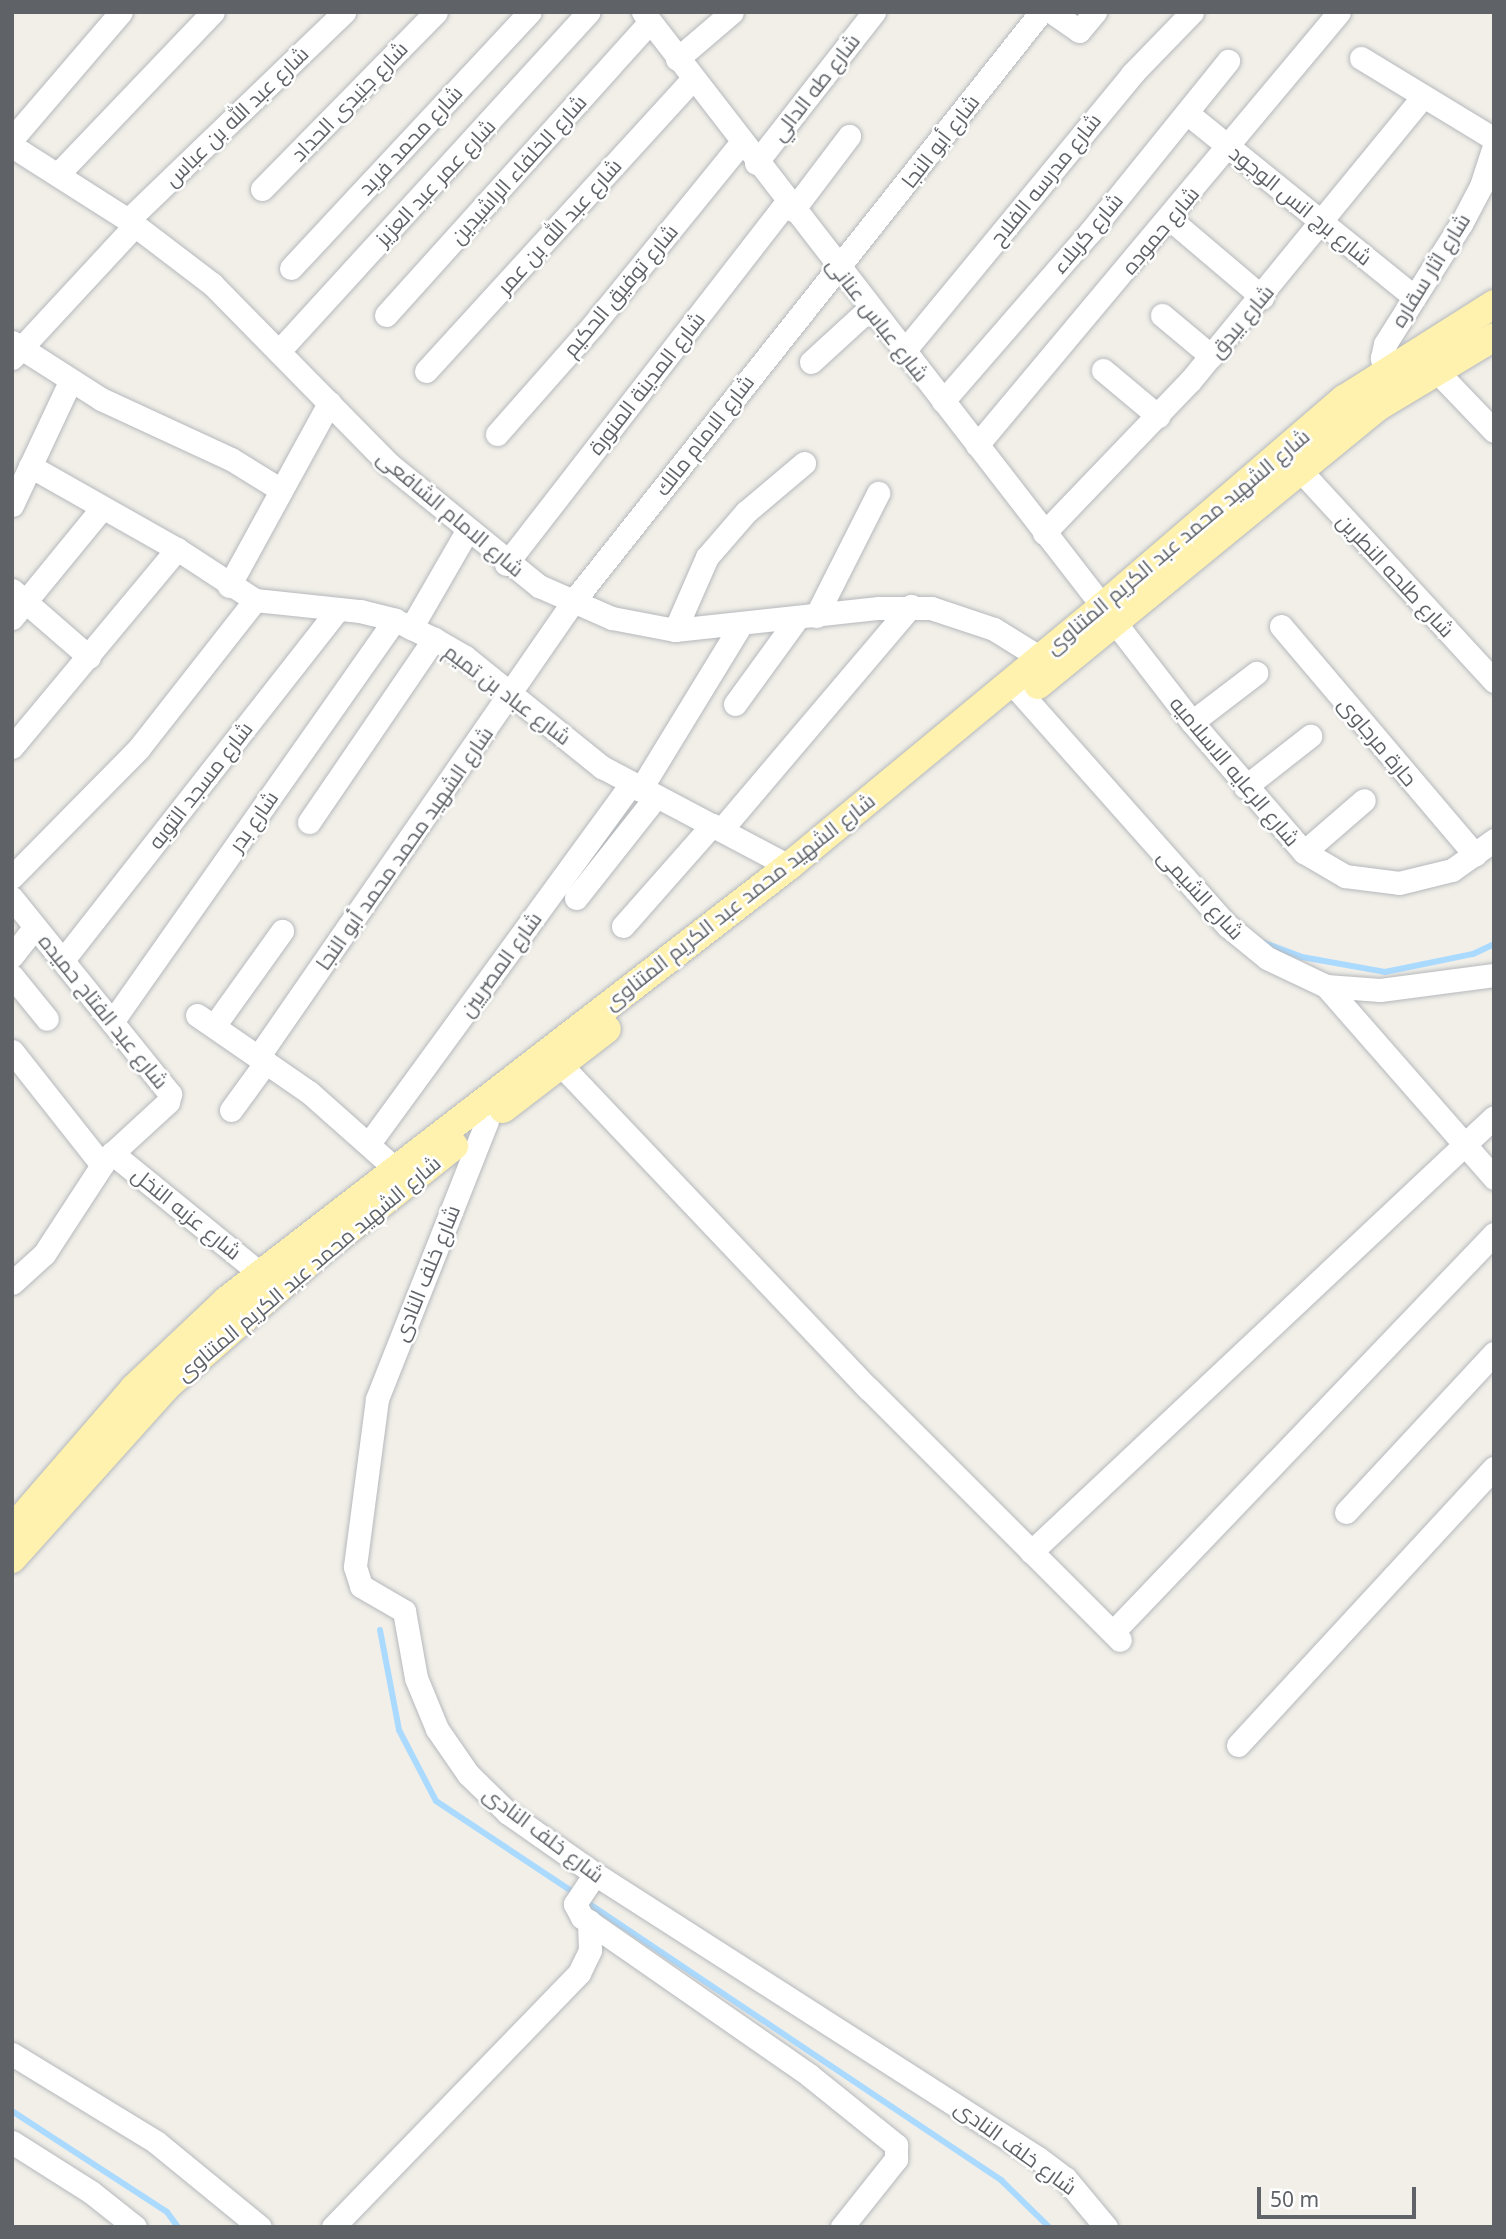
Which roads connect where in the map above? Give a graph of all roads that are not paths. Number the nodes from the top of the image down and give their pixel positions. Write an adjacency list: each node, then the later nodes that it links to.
1 (121, 12): 22 (street)
2 (214, 12): 29 (street)
3 (344, 12): 34 (street, شارع عبد الله بن عباس)
4 (436, 12): 30 (street, شارع جنيدى الحداد)
5 (530, 12): 35 (street, شارع محمد فريد)
6 (589, 12): 45 (street, شارع عمر عبد العزيز)
7 (732, 12): 16 (street)
8 (1041, 12): 36 (street, شارع أبو النجا)
9 (1052, 12): 10 (street)
10 (1095, 12)
11 (1192, 12): 46 (street, شارع مدرسه الفلاح)
12 (1339, 12): 27 (street, شارع حموده)
13 (868, 15): 28 (street, شارع طه الدالي)
14 (647, 17): 16 (street, شارع عباس عنانى); 41 (street, شارع الخلفاء الراشيدين)
15 (1361, 58): 19 (street)
16 (677, 59): 18 (street, شارع عباس عنانى)
17 (1228, 61): 20 (street, شارع كربلاء)
18 (692, 80): 24 (street, شارع عباس عنانى); 51 (street, شارع عبد الله بن عمر)
19 (1423, 96): 23 (street); 33 (street, شارع بيدق)
20 (1187, 113): 27 (street, شارع برج انس الوجود); 54 (street, شارع كربلاء)
21 (849, 136): 31 (street, شارع المدينة المنورة)
22 (12, 139)
23 (1494, 139)
24 (741, 144): 28 (street, شارع عباس عنانى); 58 (street, شارع توفيق الحكيم)
25 (12, 146): 29 (street, شارع الامام الشافعى)
26 (1494, 146): 38 (street, شارع اثار سقاره)
27 (1230, 147): 32 (street, شارع حموده); 33 (street, شارع برج انس الوجود)
28 (756, 163): 31 (street, شارع عباس عنانى)
29 (58, 174): 34 (street, شارع الامام الشافعى)
30 (262, 189)
31 (790, 206): 36 (street, شارع عباس عنانى); 70 (street, شارع المدينة المنورة)
32 (1170, 219): 37 (street); 59 (street, شارع حموده)
33 (1323, 221): 37 (street, شارع بيدق); 38 (street, شارع برج انس الوجود)
34 (131, 222): 44 (street, شارع عبد الله بن عباس); 45 (street, شارع الامام الشافعى)
35 (291, 268)
36 (839, 269): 40 (street, شارع عباس عنانى); 73 (street, شارع الامام مالك)
37 (1262, 297): 47 (street, شارع بيدق)
38 (1414, 297): 53 (street, شارع اثار سقاره)
39 (1494, 304): 48 (main road, شارع الشهيد محمد عبد الكريم المتناوى)
40 (870, 308): 46 (street, شارع عباس عنانى); 49 (street)
41 (386, 315)
42 (1162, 316): 47 (street)
43 (1494, 337): 48 (main road, شارع الشهيد محمد عبد الكريم المتناوى)
44 (15, 350): 52 (street)
45 (279, 351): 55 (street, شارع الامام الشافعى)
46 (904, 351): 54 (street, شارع عباس عنانى)
47 (1212, 356): 56 (street, شارع بيدق)
48 (1427, 361): 53 (main road, شارع الشهيد محمد عبد الكريم المتناوى); 57 (street)
49 (811, 362)
50 (1103, 370): 56 (street)
51 (426, 371)
52 (71, 382): 61 (street); 63 (street)
53 (1388, 384): 62 (main road, شارع الشهيد محمد عبد الكريم المتناوى); 77 (main road, شارع الشهيد محمد عبد الكريم المتناوى)
54 (943, 401): 59 (street, شارع عباس عنانى)
55 (329, 402): 63 (street); 67 (street, شارع الامام الشافعى)
56 (1158, 416): 68 (street, شارع بيدق)
57 (1494, 430)
58 (497, 434)
59 (977, 445): 68 (street, شارع عباس عنانى)
60 (804, 463): 82 (street)
61 (30, 466): 65 (street); 66 (street, شارع عباد بن تميم)
62 (1299, 469): 77 (main road, شارع الشهيد محمد عبد الكريم المتناوى); 87 (street, شارع طلحه النطرين)
63 (281, 490): 71 (street)
64 (878, 493): 78 (street)
65 (12, 505)
66 (102, 508): 69 (street, شارع عباد بن تميم); 74 (street)
67 (467, 531): 70 (street, شارع الامام الشافعى); 79 (street, شارع بدر)
68 (1044, 533): 77 (street, شارع عباس عنانى)
69 (177, 549): 71 (street, شارع عباد بن تميم); 84 (street)
70 (506, 564): 73 (street, شارع الامام الشافعى)
71 (229, 586): 72 (street, شارع عباد بن تميم)
72 (255, 600): 76 (street, شارع عباد بن تميم); 103 (street)
73 (572, 603): 82 (street, شارع الامام الشافعى); 89 (street, شارع الشهيد محمد محمد أبو النجا)
74 (17, 604): 84 (street)
75 (911, 606): 78 (street, شارع الامام الشافعى); 85 (street, شارع الامام الشافعى); 98 (street)
76 (338, 609): 79 (street, شارع عباد بن تميم); 111 (street, شارع مسجد التوبه)
77 (1109, 615): 85 (main road, شارع الشهيد محمد عبد الكريم المتناوى); 91 (street, شارع الرعايه الاسلاميه)
78 (806, 618): 80 (street, شارع الامام الشافعى); 90 (street)
79 (403, 624): 83 (street, شارع عباد بن تميم); 116 (street, شارع بدر)
80 (740, 626): 82 (street, شارع الامام الشافعى); 95 (street)
81 (1281, 626): 101 (street, حارة مرجاوى)
82 (675, 630)
83 (434, 639): 89 (street, شارع عباد بن تميم); 97 (street)
84 (89, 657): 93 (street)
85 (1049, 663): 88 (main road, شارع الشهيد محمد عبد الكريم المتناوى)
86 (1256, 673): 91 (street)
87 (1494, 681)
88 (1017, 689): 102 (main road, شارع الشهيد محمد عبد الكريم المتناوى); 106 (main road, شارع الشهيد محمد عبد الكريم المتناوى); 114 (street, شارع الشيمى)
89 (512, 694): 95 (street, شارع عباد بن تميم); 118 (street, شارع الشهيد محمد محمد أبو النجا)
90 (735, 704)
91 (1192, 722): 94 (street, شارع الرعايه الاسلاميه)
92 (1310, 736): 94 (street)
93 (12, 747)
94 (1245, 787): 100 (street, شارع الرعايه الاسلاميه)
95 (641, 791): 98 (street, شارع عباد بن تميم); 105 (street); 123 (street, شارع المصريين)
96 (1364, 800): 100 (street)
97 (309, 822)
98 (717, 827): 102 (street, شارع عباد بن تميم); 107 (street)
99 (1494, 840): 101 (street, شارع الرعايه الاسلاميه)
100 (1304, 852): 101 (street, شارع الرعايه الاسلاميه)
101 (1475, 855)
102 (789, 866): 106 (main road, شارع الشهيد محمد عبد الكريم المتناوى)
103 (12, 877)
104 (12, 898): 108 (street, شارع عبد الفتاح حميده)
105 (576, 898)
106 (727, 924): 119 (main road, شارع الشهيد محمد عبد الكريم المتناوى); 126 (main road, شارع الشهيد محمد عبد الكريم المتناوى)
107 (622, 926)
108 (35, 927): 110 (street); 111 (street, شارع عبد الفتاح حميده)
109 (282, 931): 118 (street)
110 (12, 956)
111 (63, 960): 116 (street, شارع عبد الفتاح حميده)
112 (1494, 975): 114 (street, شارع الشيمى)
113 (12, 976): 115 (street)
114 (1326, 986): 124 (street)
115 (47, 1019)
116 (112, 1022): 125 (street, شارع عبد الفتاح حميده)
117 (12, 1051): 125 (street, شارع عزبه النخل)
118 (262, 1060): 120 (street, شارع الشهيد محمد محمد أبو النجا); 123 (street)
119 (561, 1065): 122 (main road, شارع الشهيد محمد عبد الكريم المتناوى); 135 (street)
120 (231, 1110)
121 (1494, 1117): 124 (street)
122 (487, 1121): 126 (main road, شارع الشهيد محمد عبد الكريم المتناوى); 138 (street, شارع خلف النادى)
123 (370, 1142): 126 (street)
124 (1463, 1146): 127 (street); 135 (street)
125 (107, 1159): 129 (street, شارع عزبه النخل); 130 (street, شارع عبد الفتاح حميده)
126 (403, 1174): 129 (main road, شارع الشهيد محمد عبد الكريم المتناوى); 136 (main road, شارع الشهيد محمد عبد الكريم المتناوى)
127 (1494, 1178)
128 (1494, 1234): 135 (street)
129 (261, 1274): 134 (main road, شارع الشهيد محمد عبد الكريم المتناوى)
130 (12, 1283)
131 (1494, 1353): 133 (street)
132 (1494, 1468): 137 (street)
133 (1346, 1512)
134 (12, 1529)
135 (1031, 1552)
136 (12, 1559)
137 (1238, 1745)
138 (594, 1874): 139 (street); 146 (street, شارع خلف النادى)
139 (582, 1913): 144 (street); 145 (street)
140 (12, 2054): 143 (street)
141 (12, 2143): 142 (street)
142 (135, 2227)
143 (260, 2227)
144 (333, 2227)
145 (842, 2227)
146 (1106, 2227)

